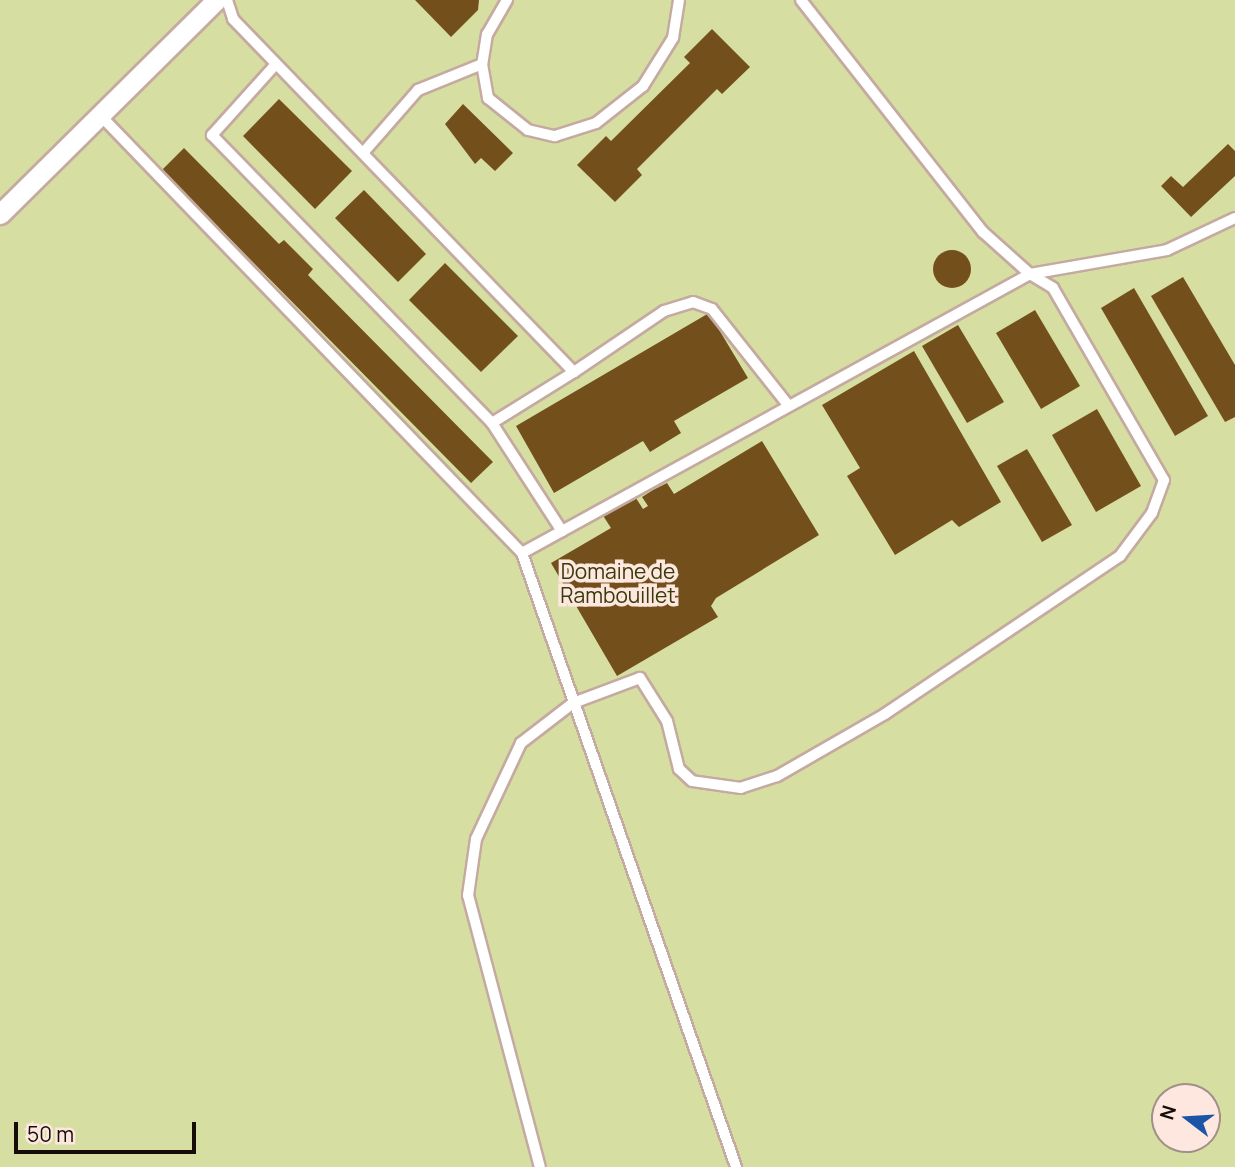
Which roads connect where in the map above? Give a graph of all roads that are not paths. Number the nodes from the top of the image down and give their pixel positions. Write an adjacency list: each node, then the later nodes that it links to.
1 (216, 0): 8 (street)
2 (227, 0): 6 (lane)
3 (507, 0): 7 (lane)
4 (679, 0): 7 (lane)
5 (801, 0): 12 (lane)
6 (276, 64): 9 (lane); 15 (lane)
7 (482, 64): 9 (lane)
8 (100, 115): 10 (street); 17 (lane)
9 (363, 153): 13 (lane)
10 (0, 214)
11 (1235, 218): 12 (lane)
12 (1030, 274): 14 (lane); 18 (lane)
13 (574, 372): 14 (lane); 15 (lane)
14 (788, 405): 16 (lane)
15 (492, 423): 16 (lane)
16 (562, 531): 17 (lane)
17 (522, 553): 18 (lane)
18 (573, 703): 19 (lane); 20 (lane)
19 (540, 1167)
20 (736, 1167)

